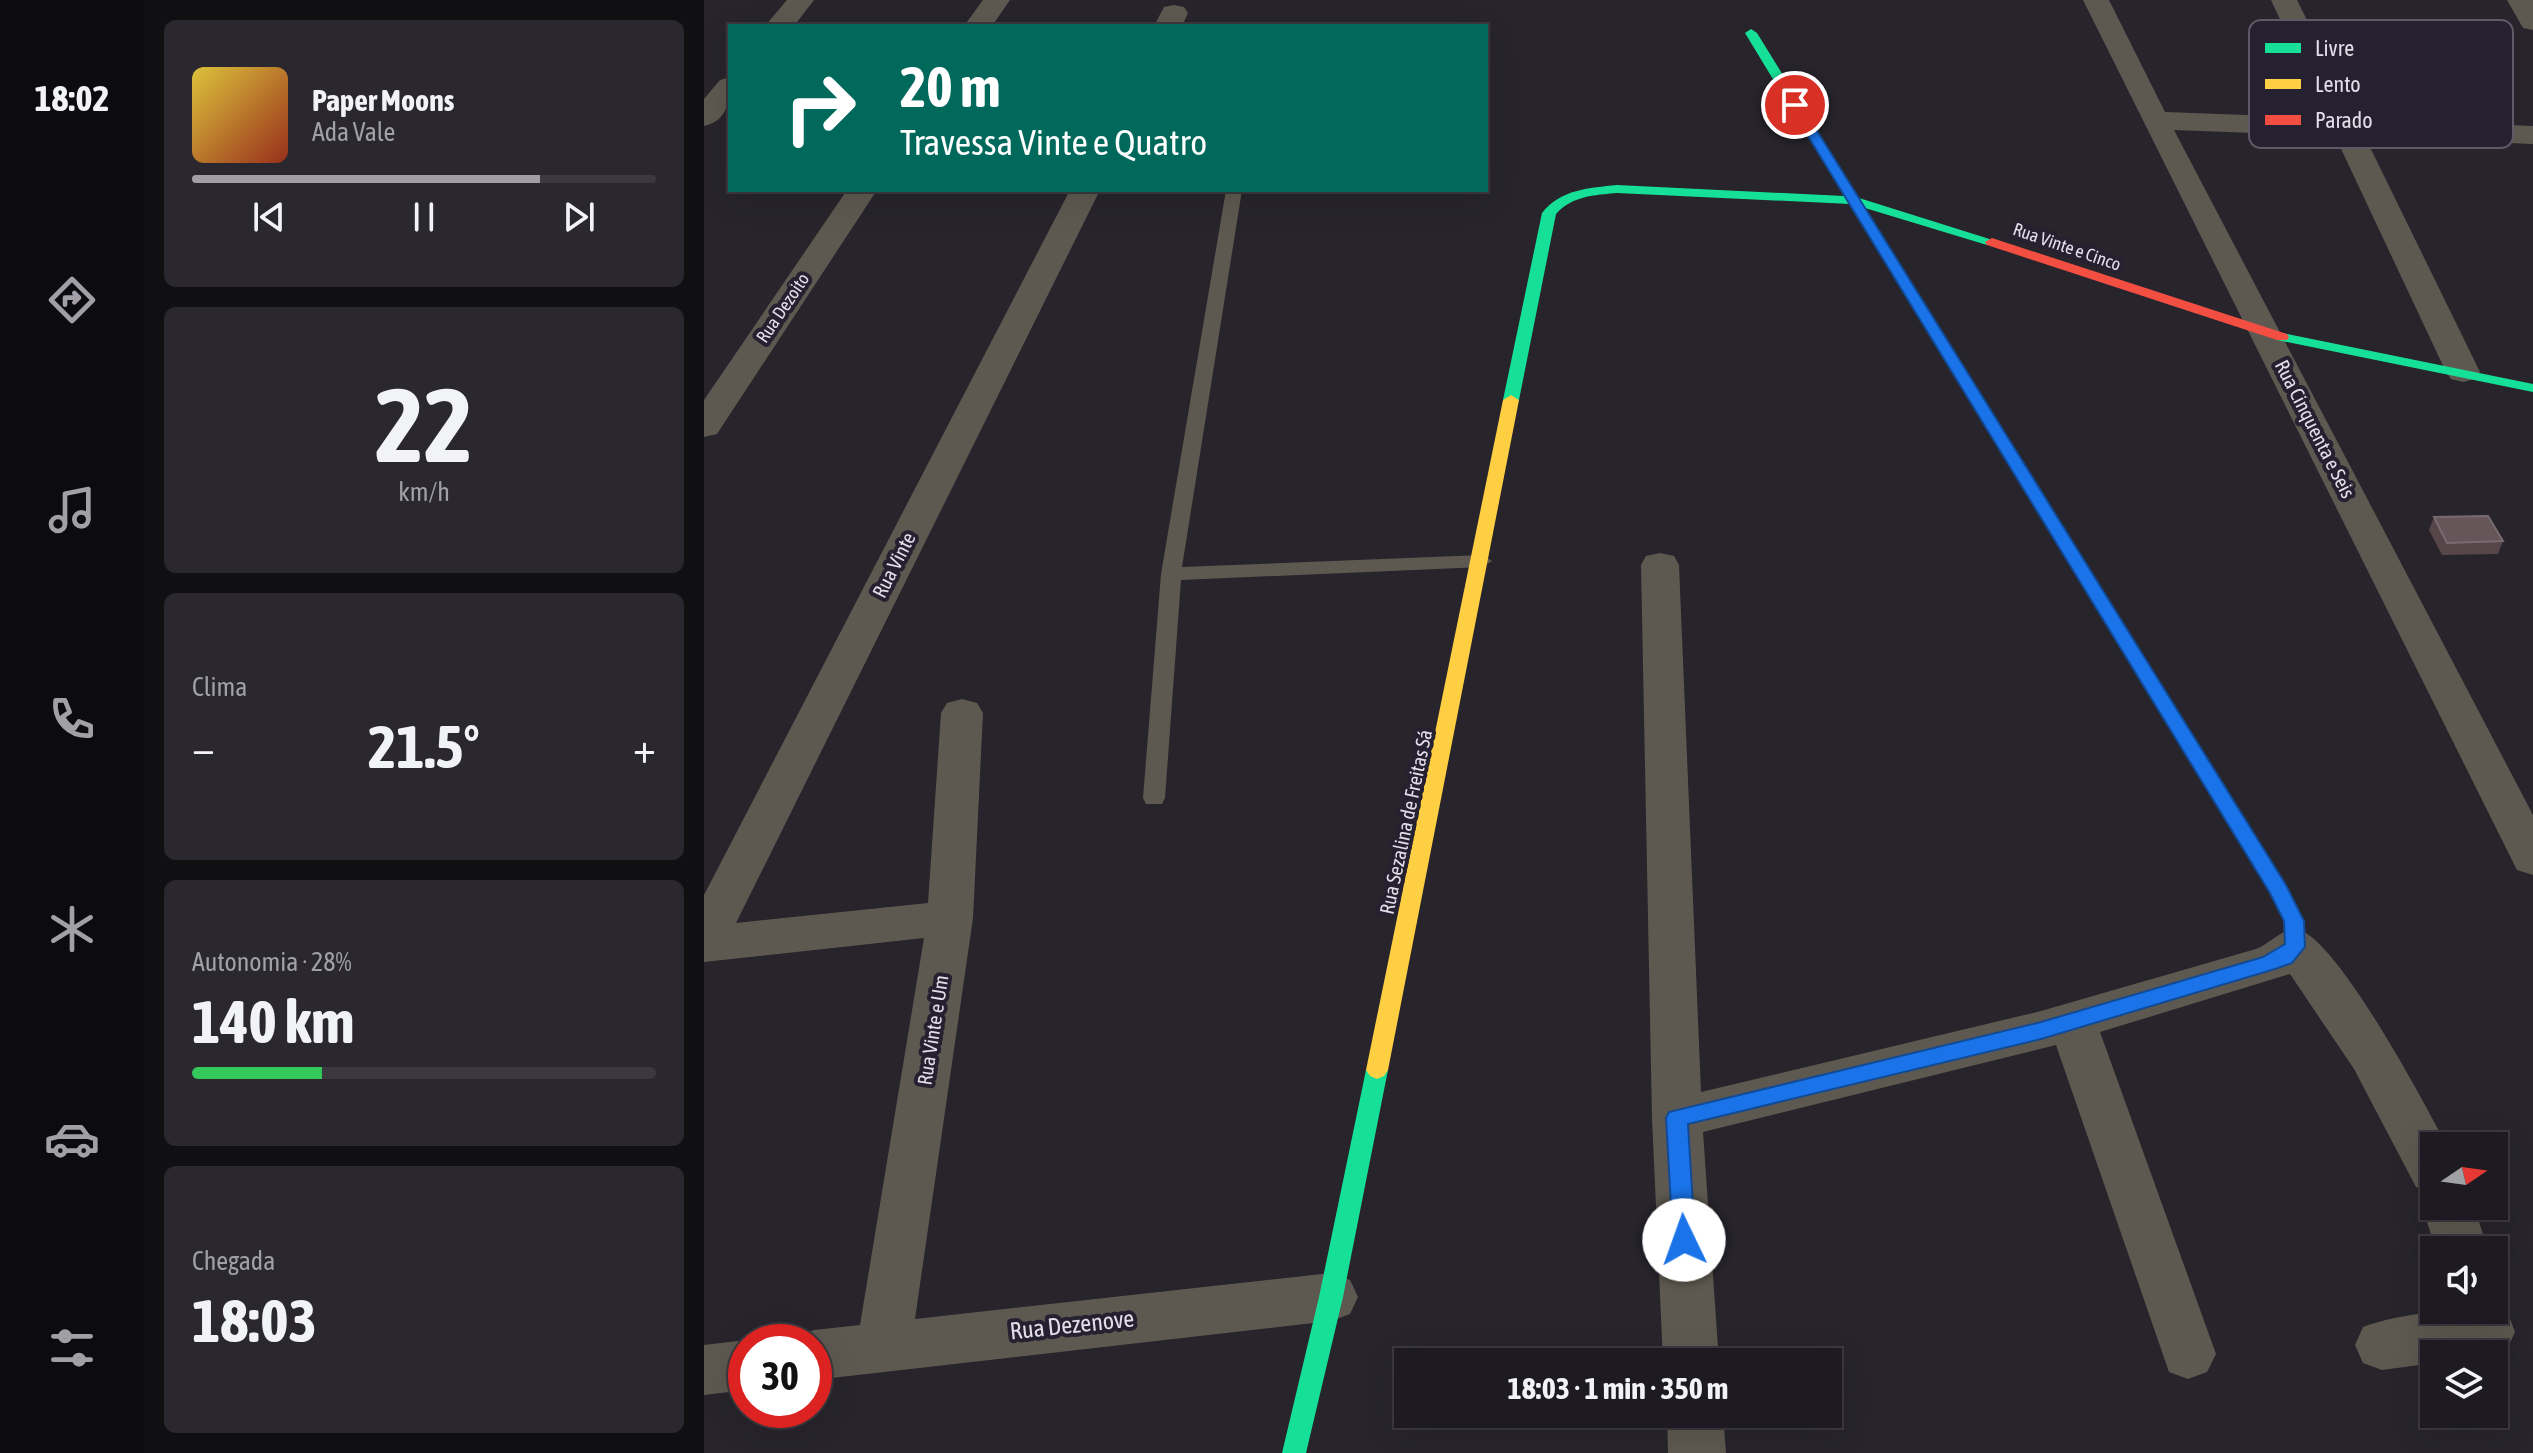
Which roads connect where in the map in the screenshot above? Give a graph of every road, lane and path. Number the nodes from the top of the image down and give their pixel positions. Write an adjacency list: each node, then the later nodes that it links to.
1 (801, 0): 8 (street)
2 (997, 0): 9 (street)
3 (2096, 0): 13 (street, Rua Cinquenta e Seis)
4 (2284, 0): 6 (street)
5 (2520, 0): 7 (street)
6 (2294, 20)
7 (2533, 22)
8 (781, 24)
9 (979, 24)
10 (1751, 33): 21 (street)
11 (728, 88): 12 (street)
12 (704, 117)
13 (2154, 120): 14 (street); 23 (street, Rua Cinquenta e Seis)
14 (2249, 123)
15 (2513, 134): 16 (street)
16 (2533, 135)
17 (2357, 148): 24 (street)
18 (861, 192): 26 (street, Rua Dezoito)
19 (1084, 192): 34 (street, Rua Vinte)
20 (1234, 192): 29 (lane)
21 (1853, 200): 22 (street, Rua Vinte e Cinco); 23 (street, Rua Vinte e Cinco); 35 (street)
22 (1558, 201): 27 (street, Rua Sezalina de Freitas Sá)
23 (2267, 334): 24 (street, Rua Vinte e Cinco); 32 (street, Rua Cinquenta e Seis)
24 (2463, 372): 25 (street, Rua Vinte e Cinco)
25 (2533, 388)
26 (704, 426)
27 (1482, 561): 29 (lane); 39 (street, Rua Sezalina de Freitas Sá)
28 (1660, 565): 37 (street)
29 (1171, 574): 31 (lane)
30 (962, 713): 33 (street, Rua Vinte e Um)
31 (1154, 798)
32 (2533, 858)
33 (950, 918): 34 (street); 41 (street, Rua Vinte e Um)
34 (704, 942)
35 (2295, 947): 36 (street); 38 (street)
36 (2072, 1022): 37 (street); 45 (street)
37 (1677, 1118): 43 (street)
38 (2420, 1144)
39 (1331, 1297): 41 (street, Rua Dezenove); 49 (street, Rua Sezalina de Freitas Sá)
40 (2485, 1324): 42 (street)
41 (884, 1345): 44 (street, Rua Dezenove)
42 (2382, 1345)
43 (1690, 1348)
44 (832, 1352)
45 (2188, 1354)
46 (728, 1367): 47 (street)
47 (704, 1370)
48 (1696, 1428): 50 (street)
49 (1294, 1453)
50 (1697, 1453)

